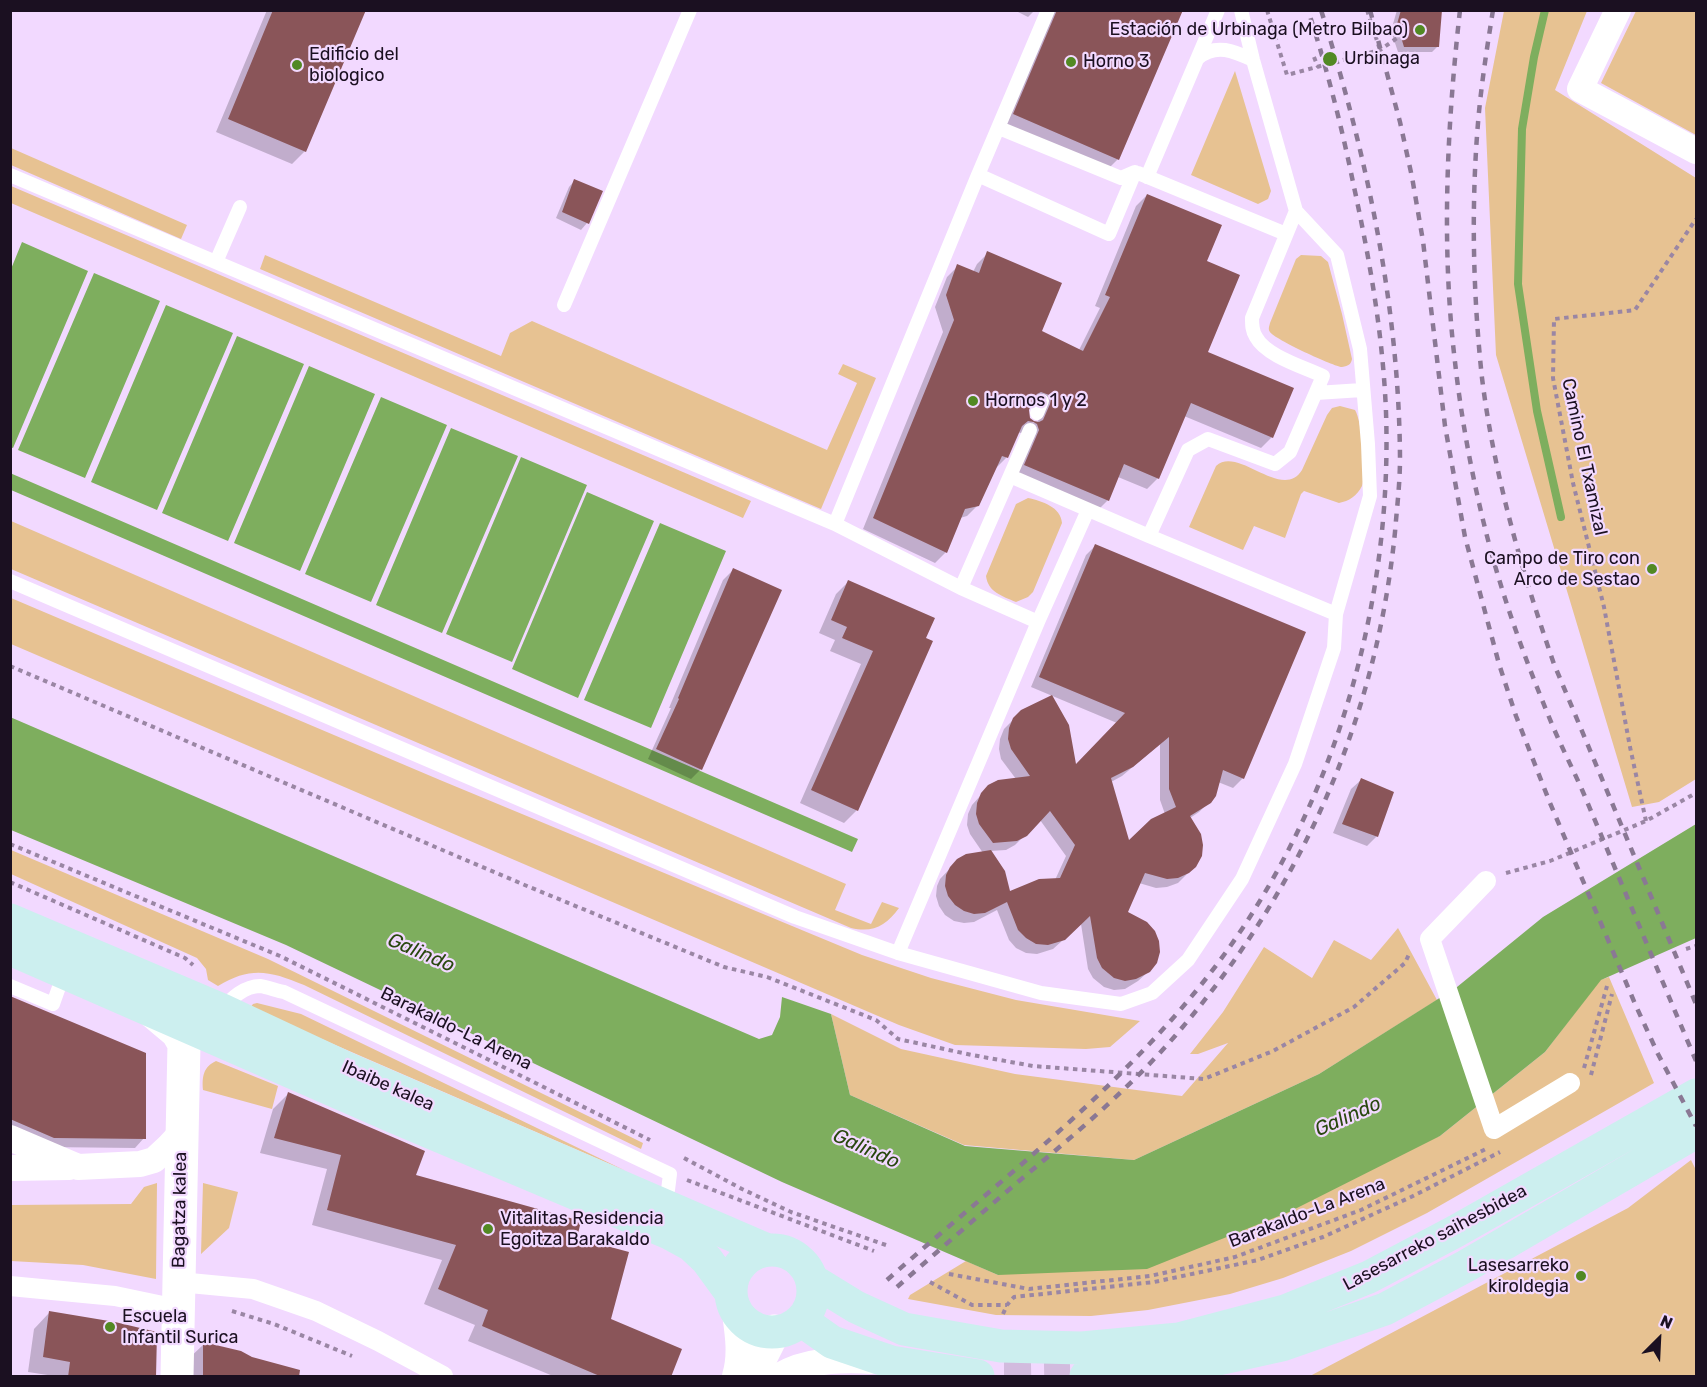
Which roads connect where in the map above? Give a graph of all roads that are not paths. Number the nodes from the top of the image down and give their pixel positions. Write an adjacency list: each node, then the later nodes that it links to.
1 (690, 10): 17 (lane)
2 (1048, 10): 8 (lane)
3 (1218, 10): 6 (lane)
4 (1241, 10): 7 (lane)
5 (1617, 10): 9 (street)
6 (1198, 58): 7 (lane); 10 (lane)
7 (1253, 60): 14 (lane)
8 (999, 128): 10 (lane); 12 (lane)
9 (1696, 151)
10 (1141, 174): 12 (lane); 15 (lane)
11 (10, 175): 16 (lane)
12 (978, 175): 23 (lane)
13 (240, 207): 16 (lane)
14 (1296, 211): 15 (lane); 18 (lane)
15 (1286, 234): 19 (lane)
16 (216, 262): 23 (lane)
17 (564, 304)
18 (1362, 390): 19 (lane); 27 (lane)
19 (1316, 393): 24 (lane)
20 (1030, 430): 21 (lane)
21 (1010, 476): 22 (lane); 26 (lane)
22 (1088, 510): 24 (lane); 28 (lane)
23 (835, 524): 26 (lane)
24 (1149, 536): 27 (lane)
25 (10, 581): 32 (lane)
26 (961, 588): 28 (lane)
27 (1336, 614): 32 (lane)
28 (1038, 622): 32 (lane)
29 (1486, 881): 36 (street)
30 (10, 920): 35 (main road, Ibaibe kalea)
31 (10, 949): 33 (main road, Ibaibe kalea)
32 (898, 953)
33 (64, 973): 34 (lane); 35 (main road, Ibaibe kalea)
34 (10, 986)
35 (202, 1021): 38 (street, Bagatza kalea); 43 (lane); 44 (main road, Ibaibe kalea); 48 (main road, Ibaibe kalea)
36 (1576, 1080)
37 (1696, 1095): 45 (main road, Lasesarreko saihesbidea)
38 (182, 1132): 41 (street); 47 (street, Bagatza kalea)
39 (1696, 1132): 57 (main road, Lasesarreko saihesbidea)
40 (10, 1138): 41 (street)
41 (78, 1167): 42 (street)
42 (10, 1168)
43 (668, 1190)
44 (766, 1250): 45 (main road); 48 (main road)
45 (812, 1280): 49 (main road)
46 (10, 1286): 47 (street)
47 (178, 1295): 51 (street, Bagatza kalea); 52 (street)
48 (733, 1299): 49 (main road); 53 (street)
49 (788, 1326): 50 (main road); 54 (street)
50 (891, 1362): 55 (street); 56 (main road)
51 (177, 1377)
52 (442, 1377)
53 (735, 1377)
54 (753, 1377)
55 (779, 1377)
56 (978, 1377)
57 (1086, 1377)

